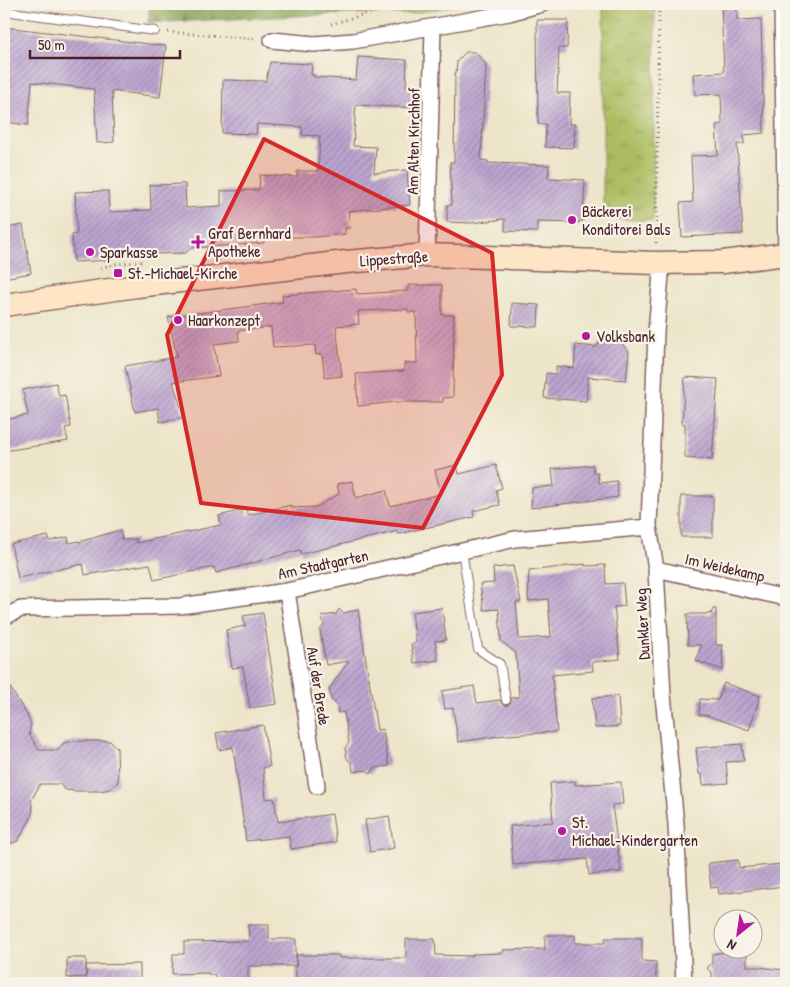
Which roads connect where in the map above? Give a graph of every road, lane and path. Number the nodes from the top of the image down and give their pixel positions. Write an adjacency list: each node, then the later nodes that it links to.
1 (542, 4): 5 (street)
2 (659, 4): 11 (path)
3 (782, 4): 8 (street)
4 (4, 11): 6 (lane)
5 (433, 28): 7 (street); 10 (street, Am Alten Kirchhof)
6 (155, 32)
7 (272, 40)
8 (785, 92): 9 (street)
9 (786, 254): 11 (main road, Lippestraße)
10 (427, 256): 11 (main road, Lippestraße); 12 (main road, Lippestraße)
11 (659, 263): 13 (street, Dunkler Weg)
12 (4, 305)
13 (649, 526): 14 (street, Am Stadtgarten); 15 (street, Dunkler Weg)
14 (462, 551): 16 (street, Am Stadtgarten); 19 (lane)
15 (656, 569): 17 (street, Im Weidekamp); 21 (street, Dunkler Weg)
16 (286, 591): 18 (street, Am Stadtgarten); 20 (street, Auf der Brede)
17 (786, 598)
18 (4, 617)
19 (506, 700)
20 (317, 786)
21 (684, 983)

